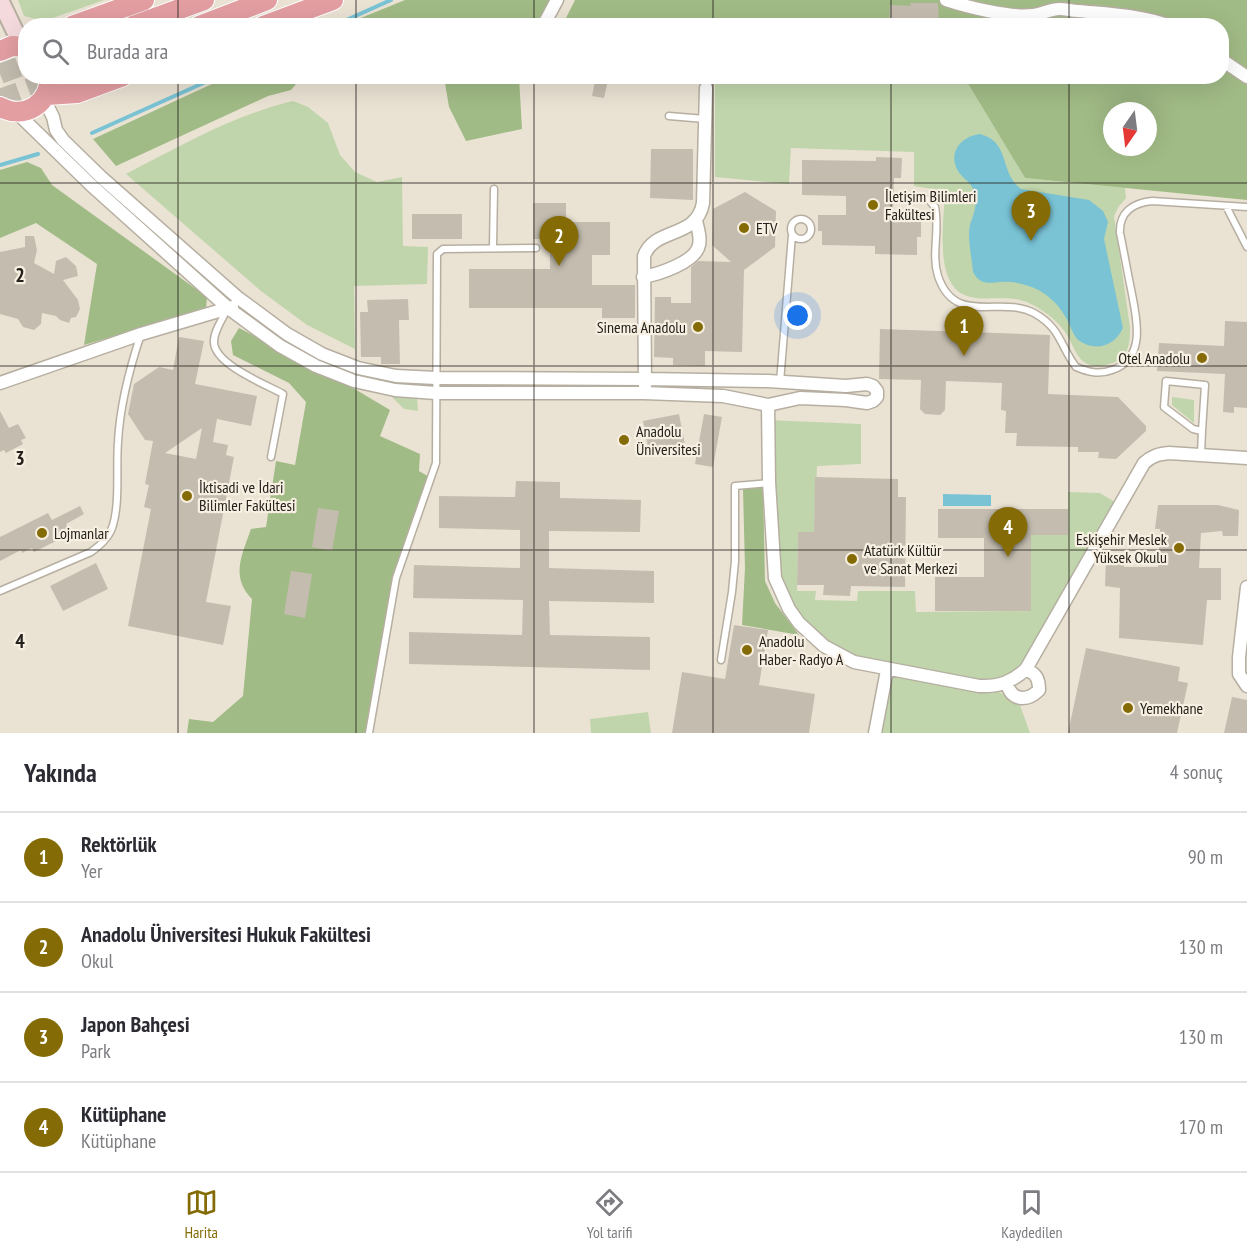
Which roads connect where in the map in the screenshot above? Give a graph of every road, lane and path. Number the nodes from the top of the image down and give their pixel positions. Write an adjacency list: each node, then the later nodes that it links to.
1 (0, 0): 14 (main road)
2 (144, 0): 8 (highway)
3 (204, 0): 9 (highway)
4 (267, 0): 10 (highway)
5 (333, 0): 11 (highway)
6 (557, 0): 12 (street)
7 (946, 0): 13 (street)
8 (99, 18)
9 (156, 18)
10 (220, 18)
11 (285, 18)
12 (547, 18)
13 (1143, 18)
14 (18, 34)
15 (18, 46): 16 (highway)
16 (0, 51)
17 (1229, 65): 18 (street)
18 (1247, 77)
19 (101, 84): 21 (highway)
20 (706, 88): 24 (street)
21 (47, 90): 22 (highway); 35 (street)
22 (7, 112): 36 (street)
23 (669, 116): 24 (lane)
24 (705, 120): 29 (street)
25 (494, 189): 31 (lane)
26 (916, 197): 27 (lane)
27 (1226, 206): 28 (lane); 33 (lane)
28 (1247, 207)
29 (696, 221): 34 (street); 34 (street)
30 (792, 235): 41 (lane)
31 (493, 247): 32 (lane); 38 (lane)
32 (536, 248)
33 (1247, 248)
34 (643, 277): 39 (street)
35 (245, 303): 36 (street); 38 (street)
36 (228, 308): 37 (street); 43 (street); 48 (lane)
37 (141, 334): 42 (street); 52 (lane)
38 (436, 378): 39 (street); 43 (lane)
39 (645, 379): 40 (street); 44 (street)
40 (758, 381): 41 (street); 45 (street)
41 (780, 382): 45 (street); 45 (street)
42 (0, 383)
43 (436, 393): 44 (street); 58 (lane)
44 (644, 393): 45 (street)
45 (768, 403): 50 (street)
46 (1202, 431): 46 (lane); 47 (lane)
47 (1201, 454): 49 (street); 54 (street)
48 (271, 457)
49 (1247, 459)
50 (769, 483): 53 (lane); 55 (street)
51 (1247, 587): 57 (street)
52 (0, 591)
53 (721, 660)
54 (1026, 669): 56 (street); 56 (street)
55 (887, 670): 56 (street); 59 (street)
56 (1008, 687)
57 (1247, 687)
58 (369, 733)
59 (875, 733)

